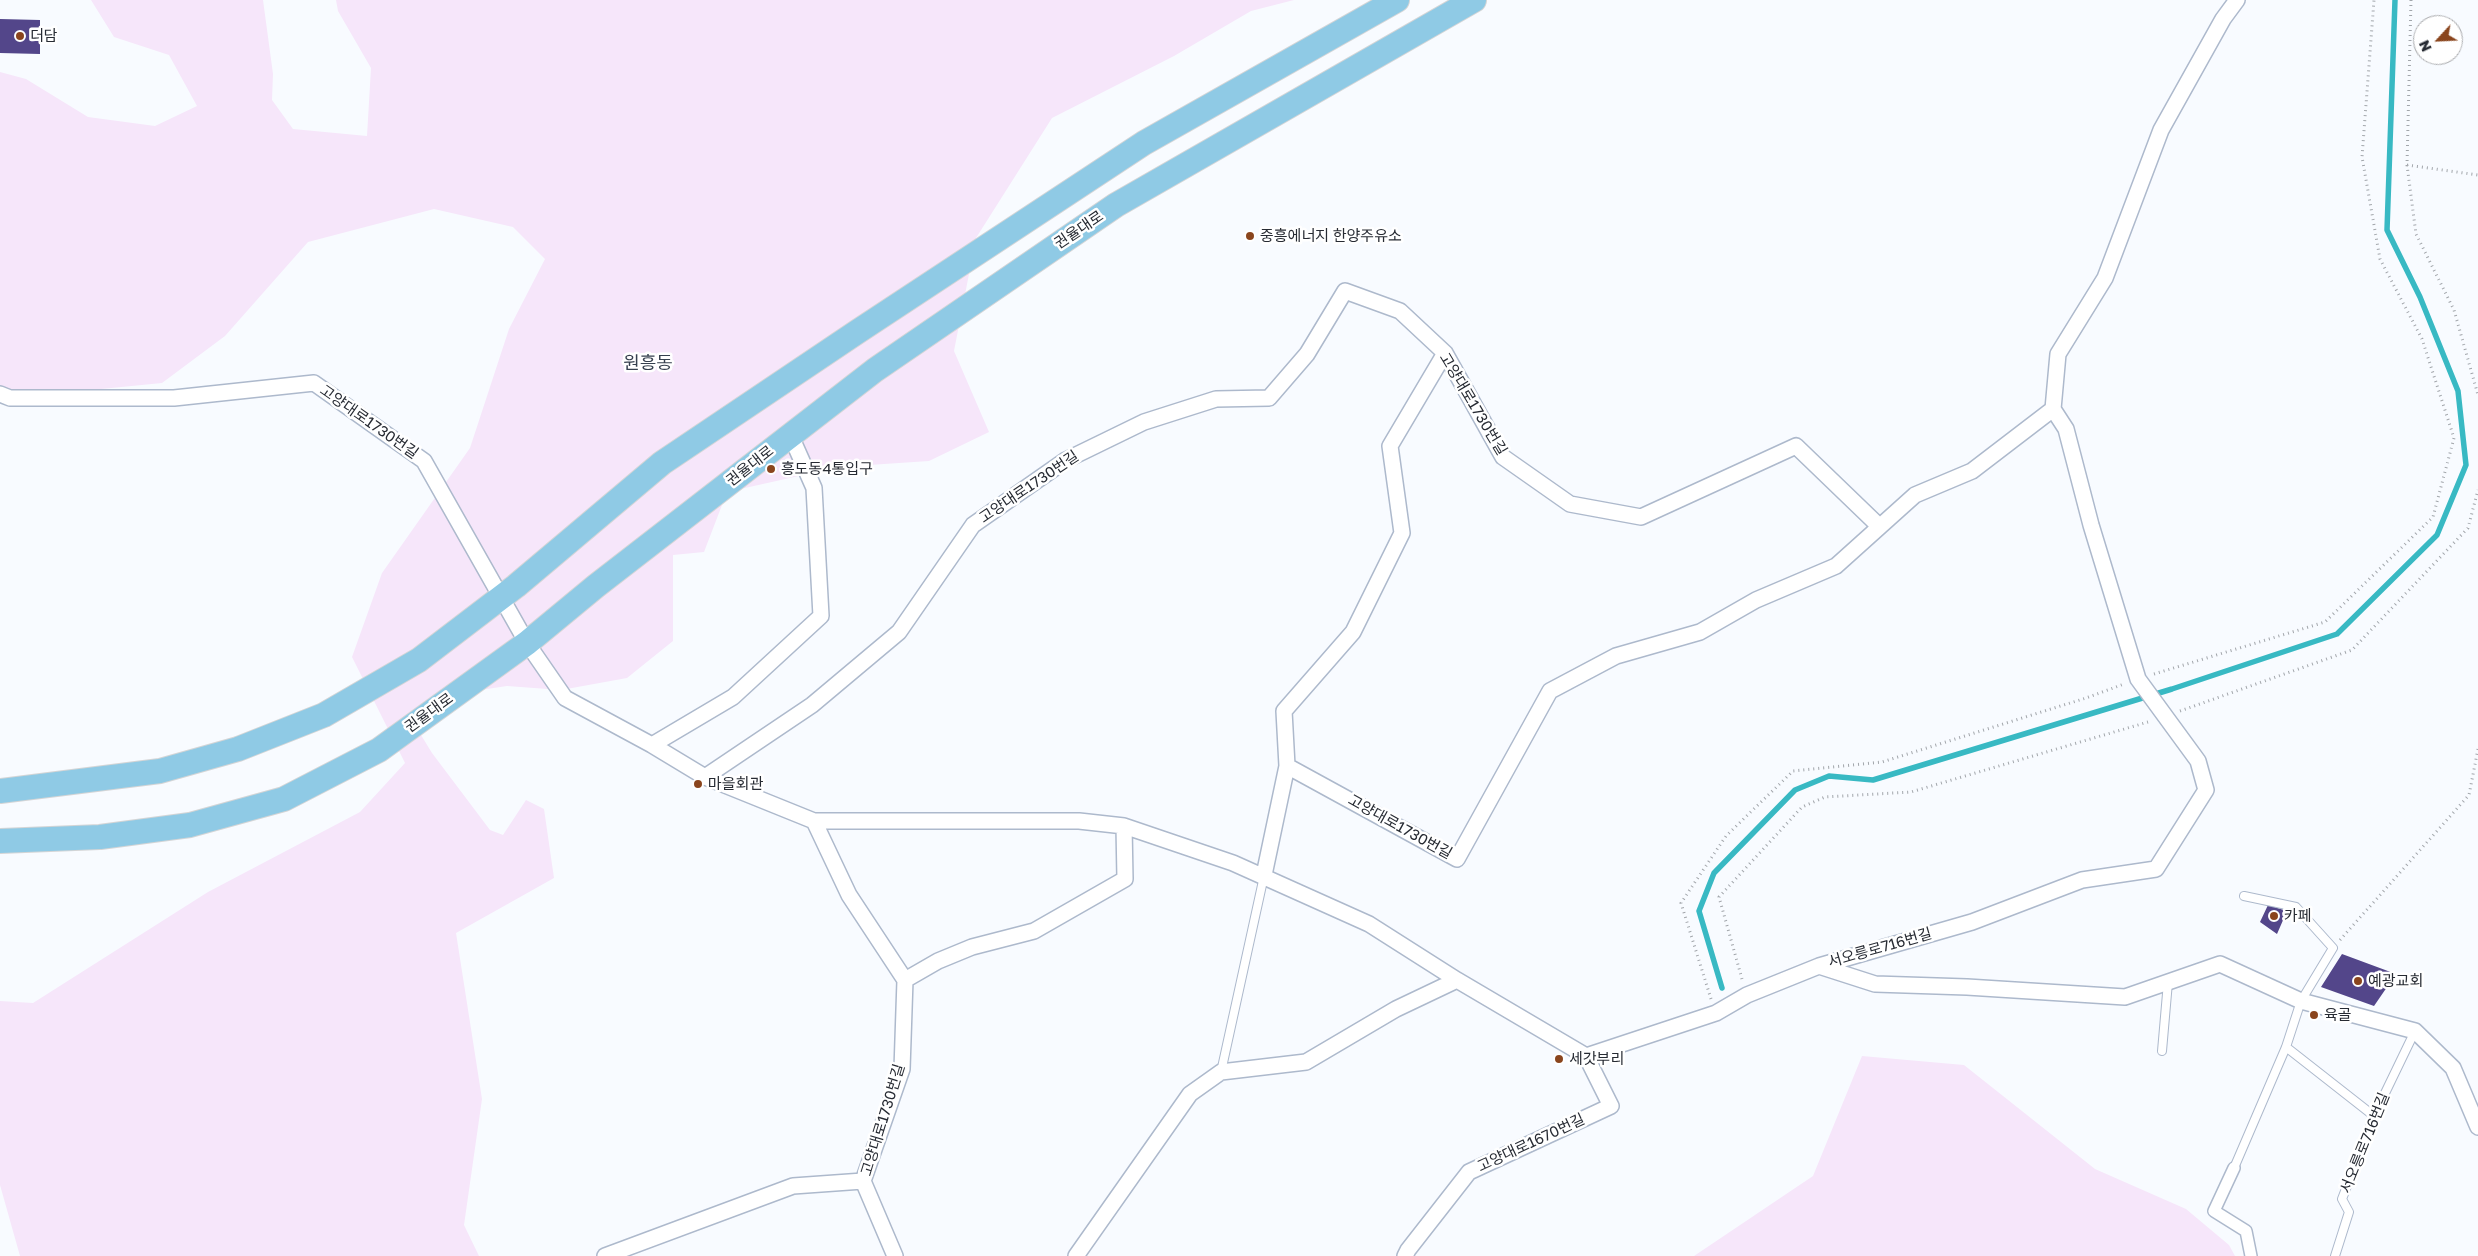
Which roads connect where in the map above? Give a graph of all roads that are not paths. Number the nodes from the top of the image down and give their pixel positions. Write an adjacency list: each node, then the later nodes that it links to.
1 (1397, 0): 9 (main road)
2 (1474, 0): 7 (main road, 권율대로)
3 (2238, 0): 6 (street)
4 (1445, 353): 8 (street, 고양대로1730번길); 12 (street); 13 (street, 고양대로1730번길)
5 (0, 394): 9 (street, 고양대로1730번길)
6 (2053, 409): 8 (street, 고양대로1730번길); 20 (street, 서오릉로716번길)
7 (790, 434): 10 (main road, 권율대로); 11 (street)
8 (1879, 526): 12 (street, 고양대로1730번길)
9 (501, 597): 10 (street, 고양대로1730번길); 14 (main road)
10 (527, 643): 11 (street, 고양대로1730번길); 17 (main road, 권율대로)
11 (652, 744): 13 (street, 고양대로1730번길)
12 (1288, 766): 18 (street)
13 (705, 777): 15 (street, 고양대로1730번길)
14 (3, 791)
15 (814, 821): 16 (street, 고양대로1730번길); 21 (street)
16 (1124, 826): 18 (street, 고양대로1730번길); 21 (street)
17 (5, 842)
18 (1264, 876): 22 (street, 고양대로1730번길); 29 (lane)
19 (2244, 896): 24 (lane)
20 (1819, 966): 23 (street, 서오릉로716번길); 28 (street)
21 (906, 980): 33 (street, 고양대로1730번길)
22 (1457, 980): 28 (street, 고양대로1730번길); 29 (street)
23 (2168, 982): 24 (street, 서오릉로716번길); 27 (lane)
24 (2301, 1001): 25 (street, 서오릉로716번길); 26 (lane)
25 (2414, 1031): 30 (lane, 서오릉로716번길); 31 (street, 서오릉로716번길)
26 (2286, 1047): 30 (lane); 32 (lane)
27 (2162, 1051)
28 (1586, 1056): 37 (street, 고양대로1670번길)
29 (1220, 1072): 36 (street)
30 (2374, 1116): 39 (lane, 서오릉로716번길)
31 (2478, 1127)
32 (2234, 1168): 38 (street)
33 (863, 1181): 34 (street); 35 (street, 고양대로1730번길)
34 (605, 1256)
35 (895, 1256)
36 (1076, 1256)
37 (1405, 1256)
38 (2251, 1256)
39 (2335, 1256)

